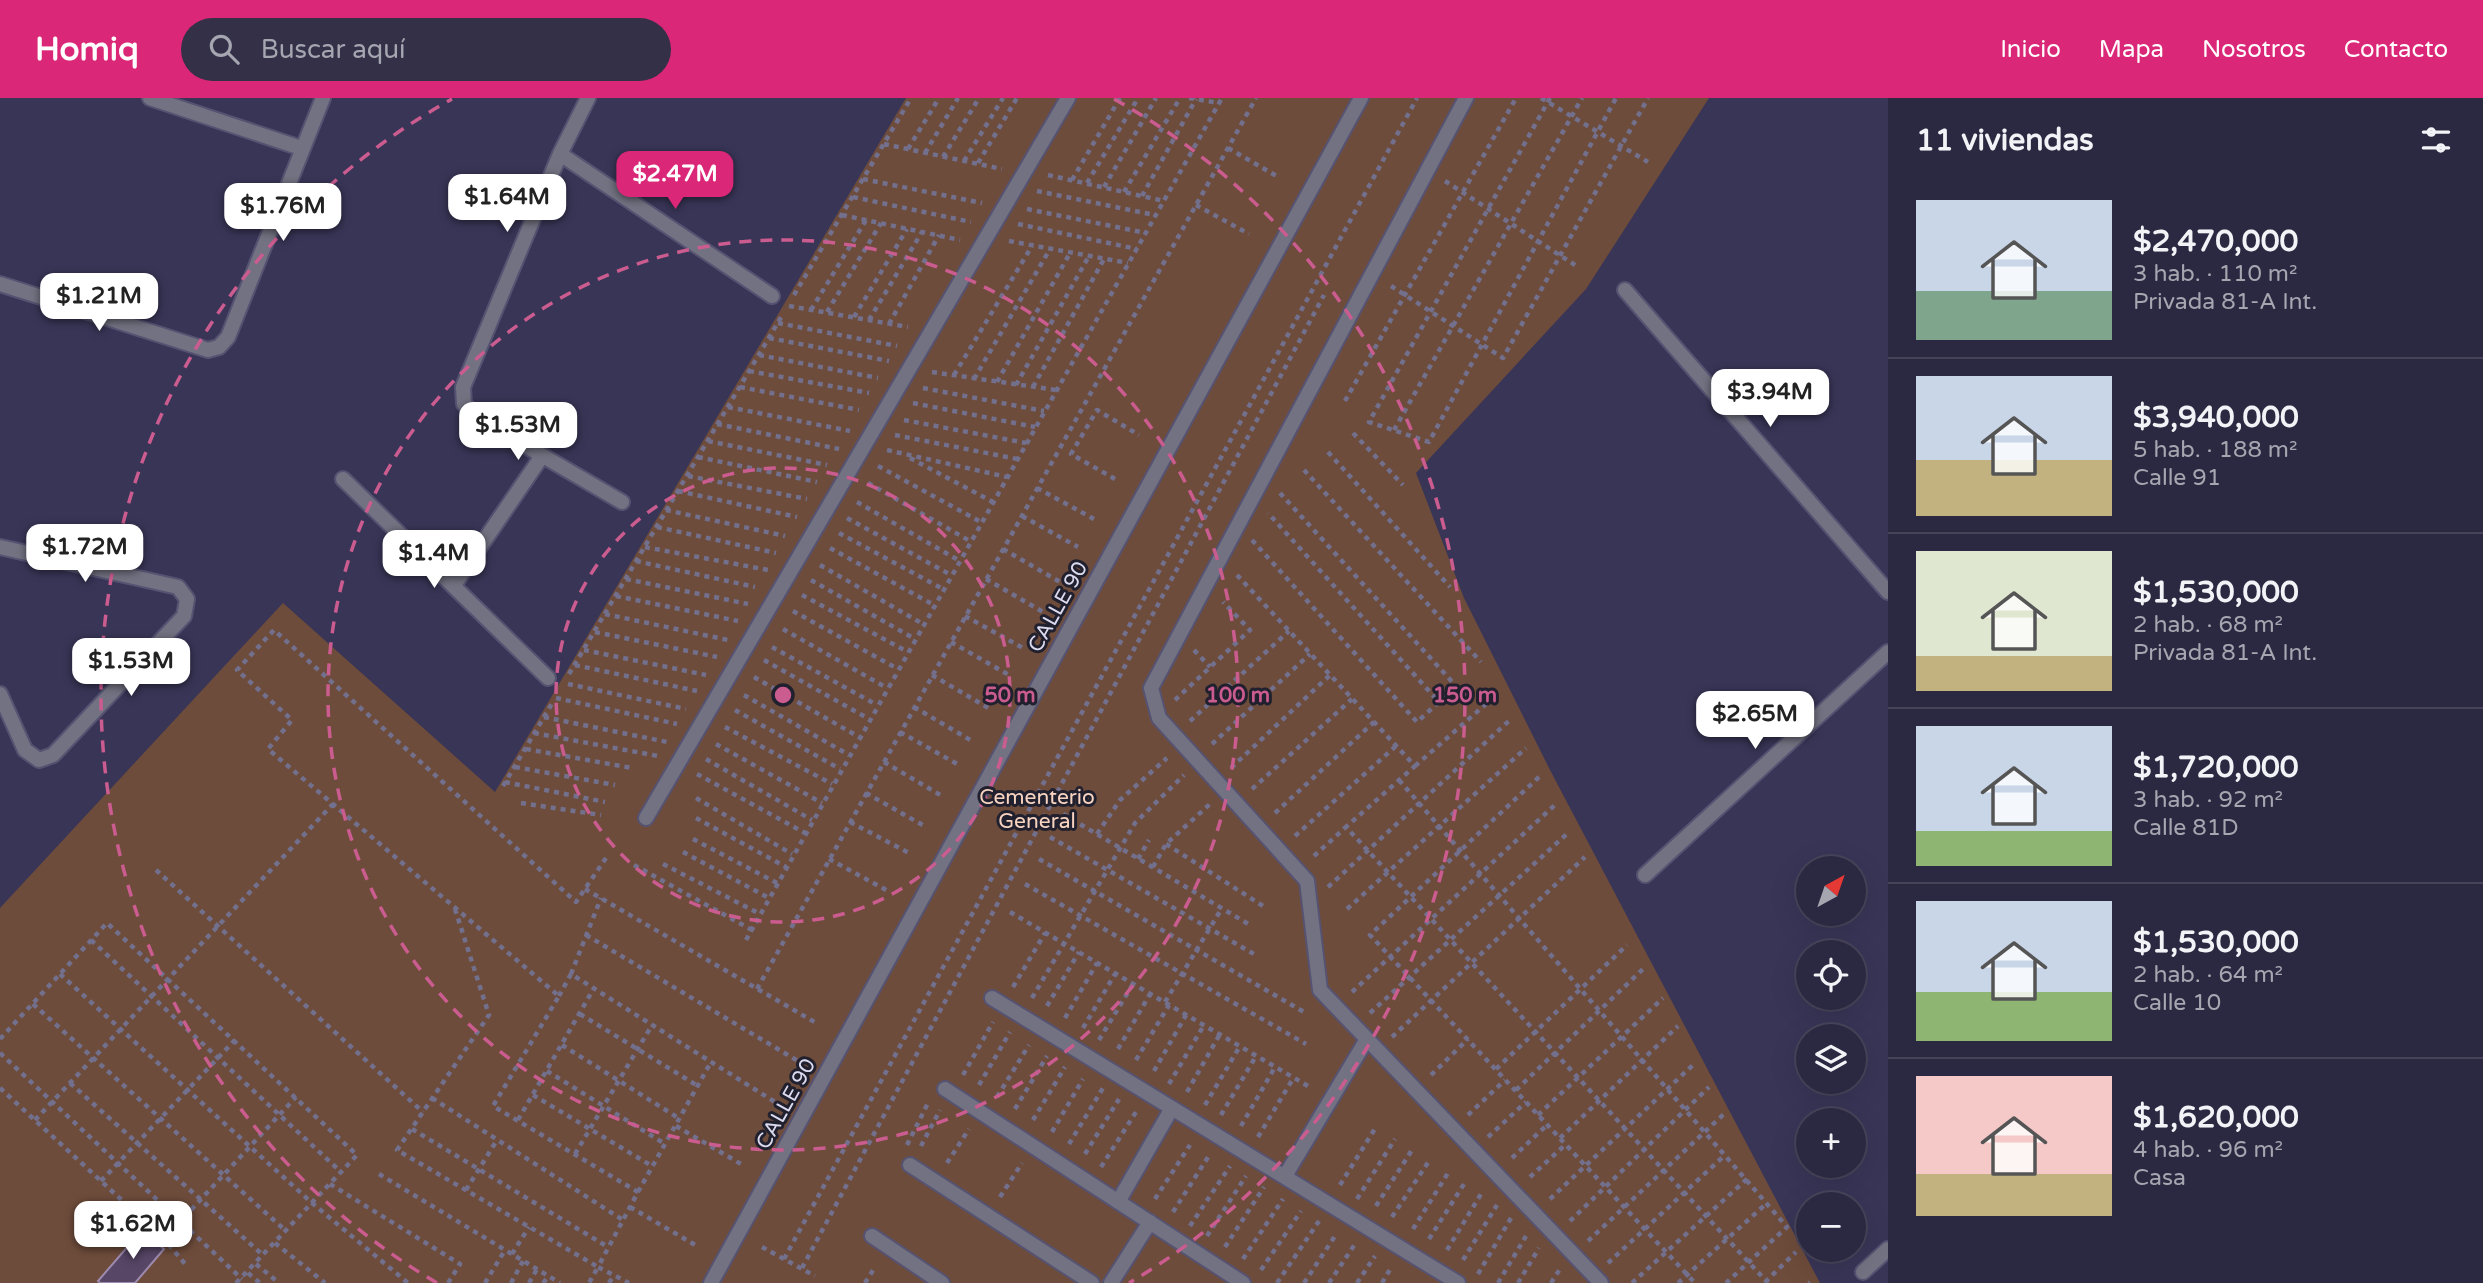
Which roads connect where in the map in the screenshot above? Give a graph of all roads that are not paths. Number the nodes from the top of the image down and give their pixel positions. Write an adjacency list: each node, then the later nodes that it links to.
1 (150, 98): 7 (street)
2 (323, 98): 7 (street)
3 (588, 98): 8 (street)
4 (1068, 98): 21 (street)
5 (1361, 98): 36 (street, CALLE 90)
6 (1466, 98): 24 (street)
7 (301, 148): 9 (street)
8 (560, 154): 11 (street); 12 (street)
9 (0, 284)
10 (1625, 290): 17 (street)
11 (772, 296)
12 (542, 456): 14 (street); 16 (street)
13 (343, 480): 16 (street)
14 (622, 502)
15 (0, 547): 20 (street)
16 (454, 585): 19 (street)
17 (1888, 592)
18 (1888, 652): 22 (street)
19 (548, 678)
20 (0, 694)
21 (646, 818)
22 (1645, 875)
23 (1000, 997): 26 (street)
24 (1367, 1040): 28 (street); 35 (street)
25 (951, 1087): 29 (street)
26 (1177, 1104): 28 (street); 29 (street)
27 (914, 1159): 38 (street)
28 (1285, 1176): 34 (street)
29 (1118, 1202): 30 (street)
30 (1150, 1222): 39 (street); 40 (street)
31 (872, 1236): 37 (street)
32 (1888, 1249): 33 (street)
33 (1863, 1272)
34 (1458, 1276)
35 (1602, 1276)
36 (711, 1283)
37 (943, 1283)
38 (1092, 1283)
39 (1111, 1283)
40 (1244, 1283)

